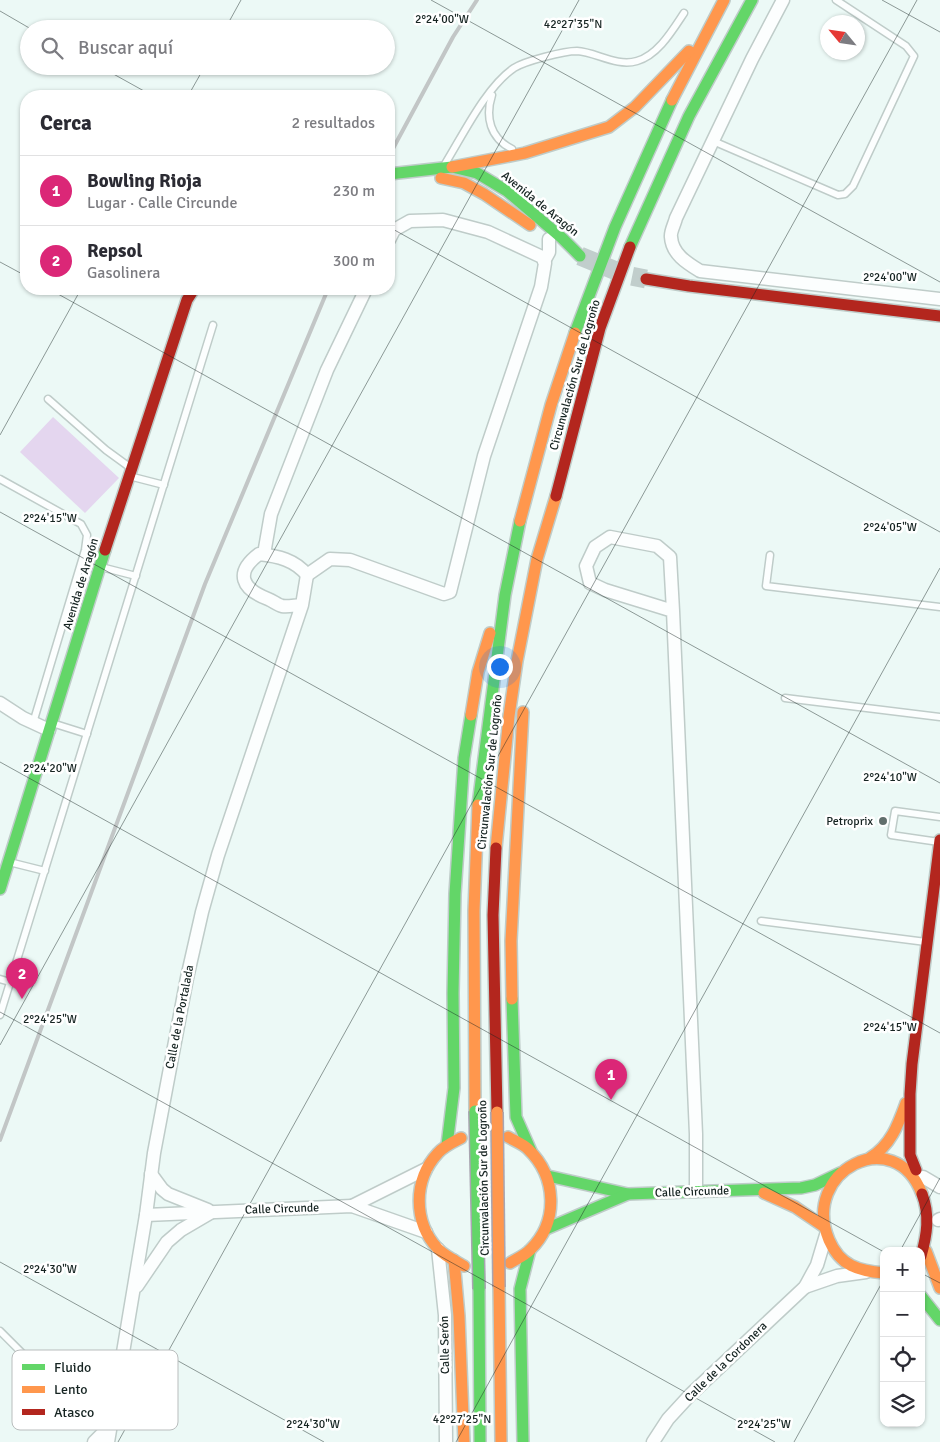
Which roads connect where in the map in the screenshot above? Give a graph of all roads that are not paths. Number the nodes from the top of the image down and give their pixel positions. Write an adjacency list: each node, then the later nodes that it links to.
1 (724, 0): 6 (main road, Circunvalación Sur de Logroño)
2 (752, 0): 25 (main road, Circunvalación Sur de Logroño)
3 (783, 0): 8 (street)
4 (836, 0): 8 (lane)
5 (684, 13): 7 (lane)
6 (704, 35): 9 (main road); 31 (main road, Circunvalación Sur de Logroño)
7 (494, 87): 9 (lane); 10 (lane)
8 (713, 141): 18 (street)
9 (526, 153): 10 (main road)
10 (443, 171): 11 (main road, Avenida de Aragón); 13 (main road, Avenida de Aragón); 13 (main road, Avenida de Aragón)
11 (395, 174)
12 (395, 230): 14 (street)
13 (549, 239): 14 (street)
14 (544, 262): 29 (street)
15 (646, 279): 19 (main road)
16 (190, 295): 22 (main road, Avenida de Aragón)
17 (363, 295): 26 (street)
18 (940, 300)
19 (940, 316)
20 (213, 325): 24 (lane)
21 (48, 399): 22 (lane)
22 (130, 472): 24 (lane); 28 (main road, Avenida de Aragón)
23 (0, 479): 40 (lane)
24 (164, 485): 30 (lane)
25 (553, 506): 35 (main road); 97 (main road, Circunvalación Sur de Logroño, bridge)
26 (264, 554): 29 (street); 32 (street)
27 (770, 555): 33 (lane)
28 (101, 567): 30 (lane); 41 (main road, Avenida de Aragón)
29 (307, 575): 32 (street, Calle de la Portalada)
30 (136, 576): 42 (lane)
31 (507, 578): 57 (main road); 96 (main road, Circunvalación Sur de Logroño, bridge)
32 (302, 605): 63 (street, Calle de la Portalada)
33 (940, 607)
34 (673, 610): 34 (street); 67 (street)
35 (533, 640)
36 (785, 698): 39 (lane)
37 (0, 703): 40 (street)
38 (524, 705): 58 (main road)
39 (940, 718)
40 (33, 723): 41 (street)
41 (50, 726): 42 (lane); 45 (main road, Avenida de Aragón)
42 (87, 734): 46 (lane)
43 (940, 817): 44 (lane)
44 (940, 841): 47 (main road)
45 (8, 862): 46 (lane); 48 (main road, Avenida de Aragón)
46 (44, 871): 52 (lane)
47 (938, 872): 50 (main road)
48 (0, 889)
49 (761, 921): 50 (lane)
50 (927, 942): 54 (main road)
51 (0, 979): 52 (lane)
52 (10, 982): 53 (lane)
53 (0, 1015)
54 (910, 1094): 59 (main road); 62 (main road)
55 (461, 1138): 57 (main road)
56 (508, 1138): 58 (main road)
57 (447, 1145): 60 (main road)
58 (531, 1151): 64 (main road)
59 (870, 1158): 61 (main road, Calle Circunde); 62 (main road)
60 (426, 1169): 69 (street, Calle Circunde); 75 (main road)
61 (840, 1173): 66 (main road, Calle Circunde); 74 (main road)
62 (920, 1173): 65 (street); 72 (main road)
63 (152, 1174): 70 (street, Calle Circunde); 71 (street, Calle de la Portalada)
64 (548, 1176): 68 (main road, Calle Circunde); 73 (main road)
65 (940, 1187)
66 (757, 1190): 67 (main road, Calle Circunde); 74 (main road, Calle Circunde)
67 (696, 1191): 68 (main road, Calle Circunde)
68 (628, 1194): 73 (main road, Calle Circunde)
69 (352, 1206): 70 (street, Calle Circunde); 75 (street, Calle Circunde)
70 (212, 1212): 71 (street, Calle Circunde); 85 (street, Calle Circunde)
71 (146, 1214): 85 (street, Calle de la Portalada)
72 (939, 1220): 78 (main road)
73 (546, 1229): 77 (main road)
74 (824, 1230): 81 (main road); 83 (street, Calle de la Cordonera)
75 (426, 1232): 76 (main road)
76 (438, 1248): 94 (street, Calle Serón); 95 (main road)
77 (530, 1250): 80 (main road); 98 (main road)
78 (925, 1252)
79 (925, 1256): 84 (main road)
80 (510, 1263)
81 (869, 1272): 82 (main road); 83 (street, Calle de la Cordonera)
82 (880, 1274)
83 (805, 1287): 92 (street, Calle de la Cordonera)
84 (940, 1288)
85 (134, 1292): 90 (street, Calle de la Portalada)
86 (925, 1301): 87 (main road)
87 (940, 1320)
88 (0, 1331): 89 (lane)
89 (19, 1350)
90 (124, 1350)
91 (106, 1430): 93 (street)
92 (655, 1441)
93 (94, 1442)
94 (446, 1442)
95 (464, 1442)
96 (480, 1442)
97 (501, 1442)
98 (523, 1442)

